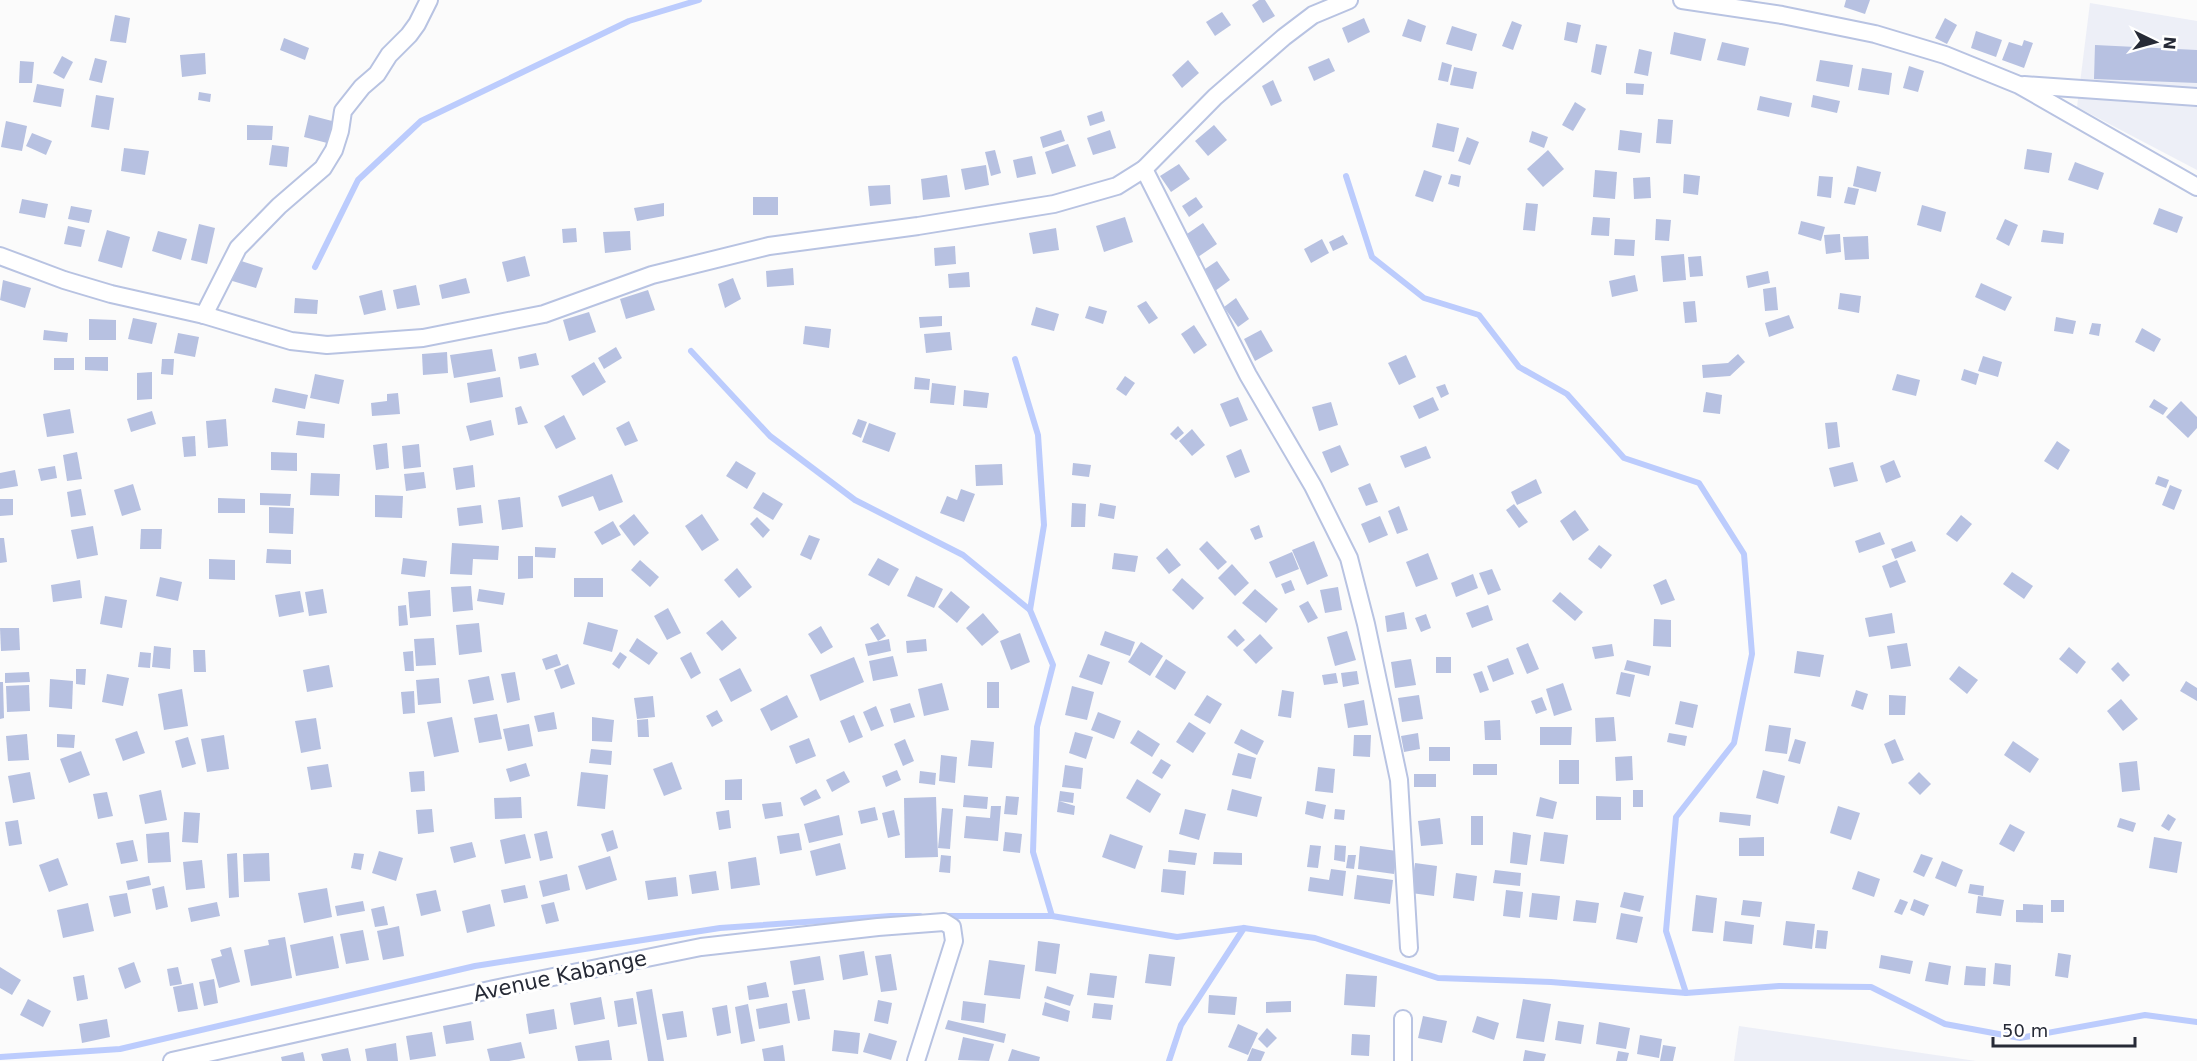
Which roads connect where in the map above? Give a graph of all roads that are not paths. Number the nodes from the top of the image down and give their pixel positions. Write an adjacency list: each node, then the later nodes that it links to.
1 (429, 0): 9 (street)
2 (1349, 0): 6 (street)
3 (1682, 0): 4 (street)
4 (2019, 85): 5 (street); 7 (street)
5 (2197, 97)
6 (1144, 169): 9 (street); 10 (street)
7 (2197, 187)
8 (0, 256): 9 (street)
9 (204, 315)
10 (1409, 948)
11 (1403, 1019): 14 (street)
12 (172, 1061): 13 (street, Avenue Kabange)
13 (916, 1061)
14 (1403, 1061)

